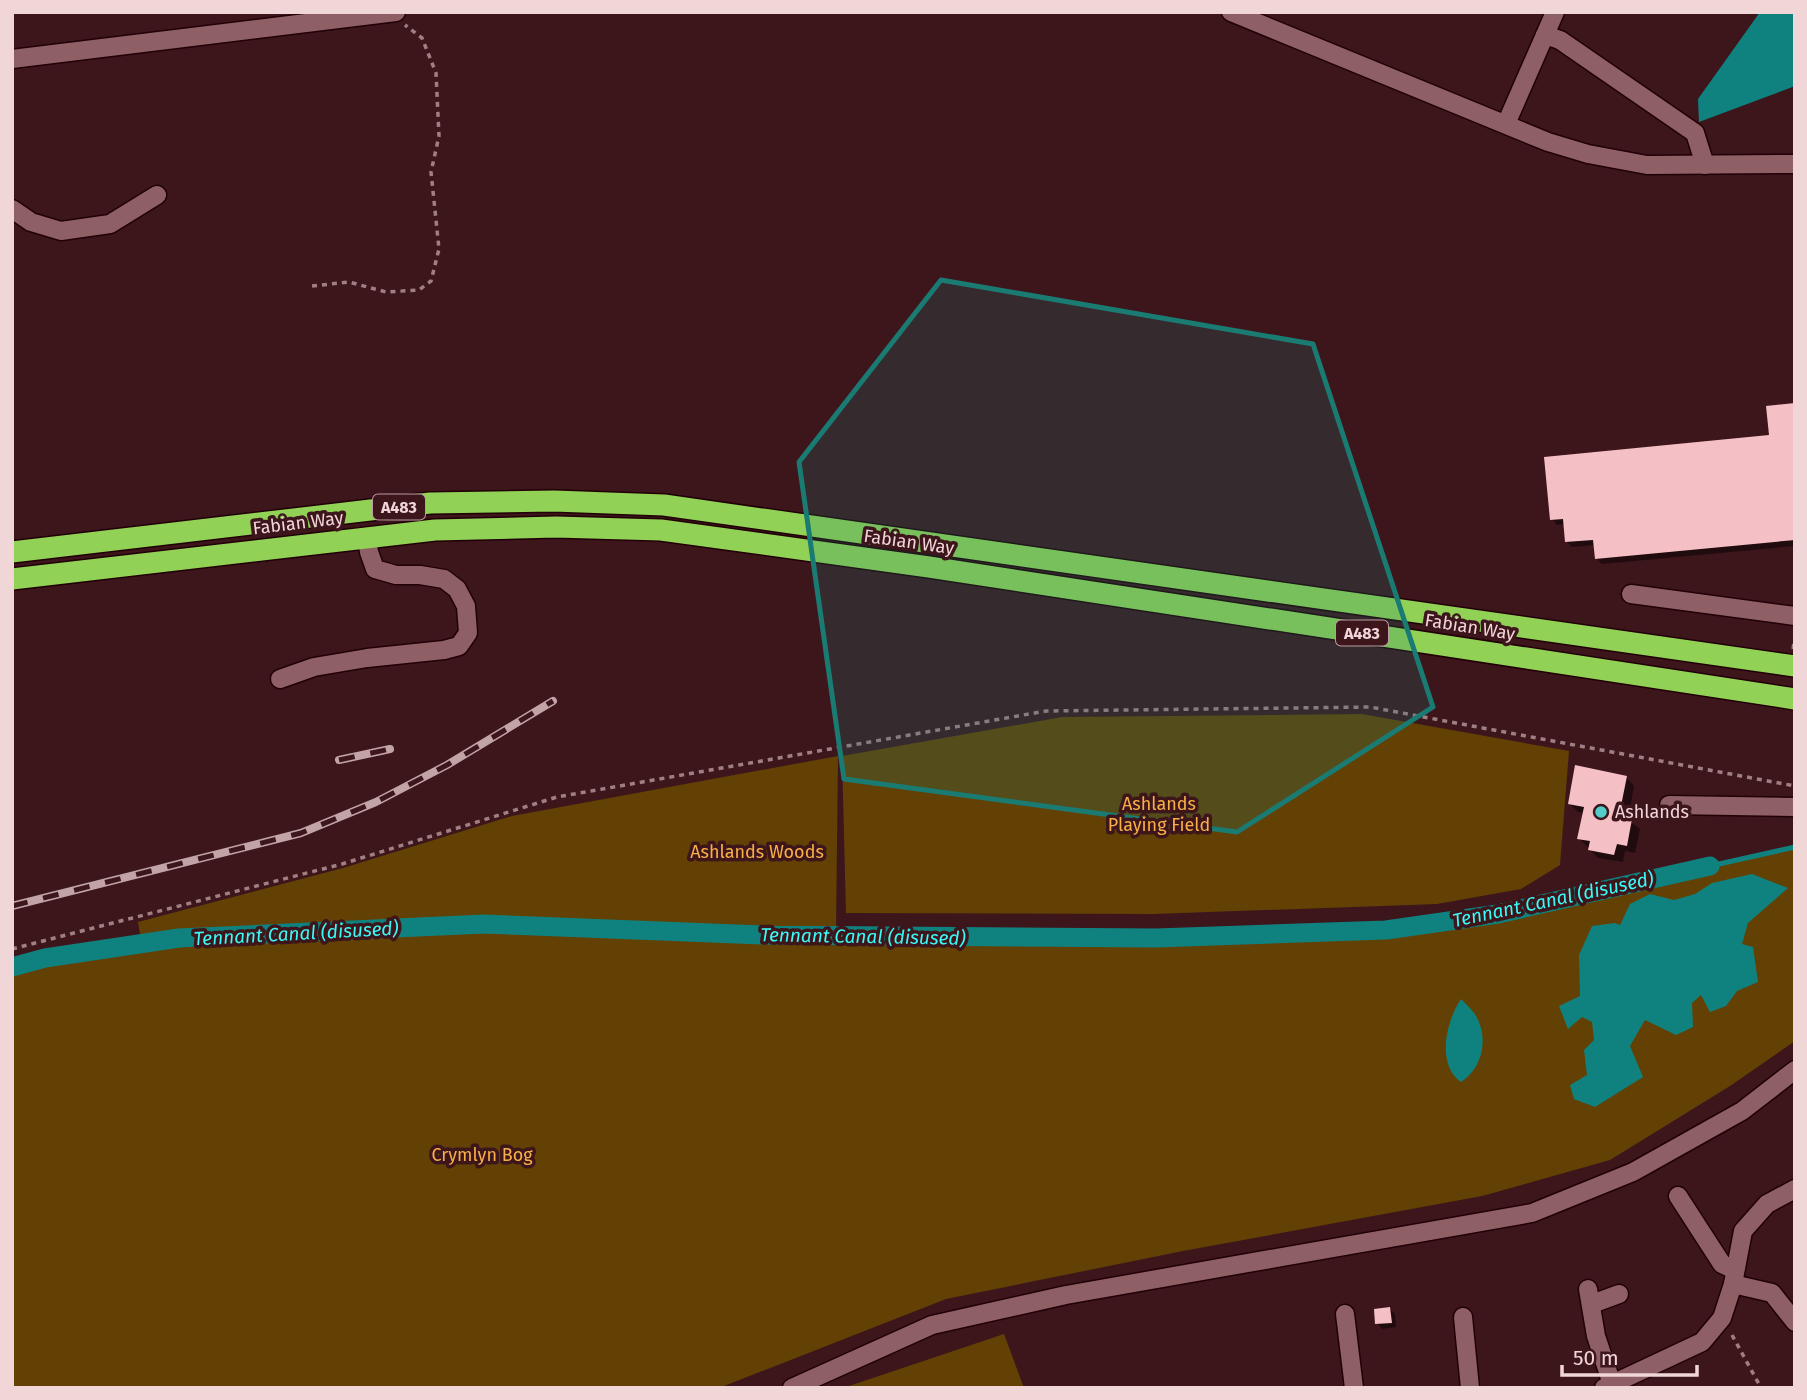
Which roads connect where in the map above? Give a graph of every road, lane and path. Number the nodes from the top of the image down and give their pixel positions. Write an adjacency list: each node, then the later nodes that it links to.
1 (396, 12): 4 (street)
2 (1231, 12): 7 (street)
3 (1555, 12): 5 (street)
4 (389, 13): 6 (street); 12 (path)
5 (1545, 34): 7 (street); 9 (street)
6 (12, 59)
7 (1506, 124): 9 (street)
8 (1795, 164): 9 (street)
9 (1705, 165)
10 (157, 195): 11 (street)
11 (12, 209)
12 (313, 286)
13 (367, 538): 15 (highway, Fabian Way / A483); 19 (street); 20 (highway, Fabian Way / A483)
14 (12, 552): 18 (highway, Fabian Way / A483)
15 (12, 579)
16 (1631, 594): 17 (street)
17 (1795, 616)
18 (1795, 666)
19 (280, 678)
20 (1795, 699)
21 (1795, 786): 24 (path)
22 (1669, 805): 23 (street)
23 (1795, 807)
24 (12, 950)
25 (1795, 1069): 36 (street)
26 (1795, 1188): 28 (street)
27 (1678, 1196): 28 (street)
28 (1734, 1277): 32 (street); 33 (street)
29 (1619, 1294): 34 (street)
30 (1345, 1314): 37 (street)
31 (1462, 1317): 38 (street)
32 (1722, 1318): 34 (street); 35 (path)
33 (1795, 1322)
34 (1608, 1386)
35 (1760, 1386)
36 (792, 1388)
37 (1354, 1388)
38 (1470, 1388)

